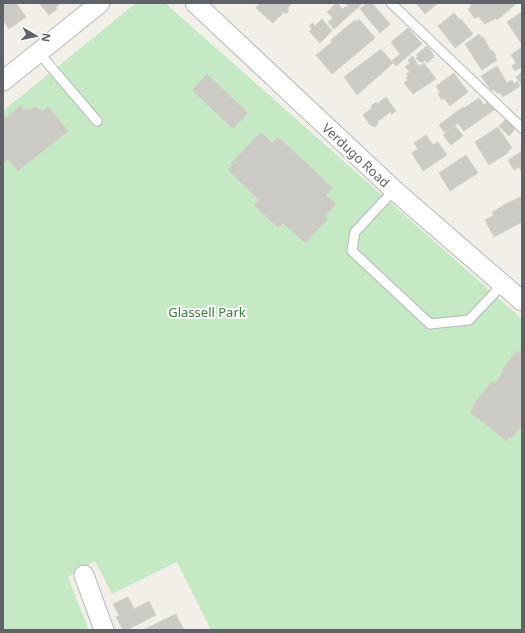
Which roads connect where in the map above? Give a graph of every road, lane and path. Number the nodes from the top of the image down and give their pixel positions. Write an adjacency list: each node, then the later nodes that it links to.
1 (100, 3): 4 (street)
2 (195, 3): 8 (street, Verdugo Road)
3 (391, 3): 7 (lane)
4 (39, 52): 5 (street); 6 (lane)
5 (3, 81)
6 (97, 121)
7 (522, 128)
8 (394, 190): 9 (street, Verdugo Road); 9 (lane)
9 (515, 292)
10 (84, 575): 11 (street)
11 (104, 630)

